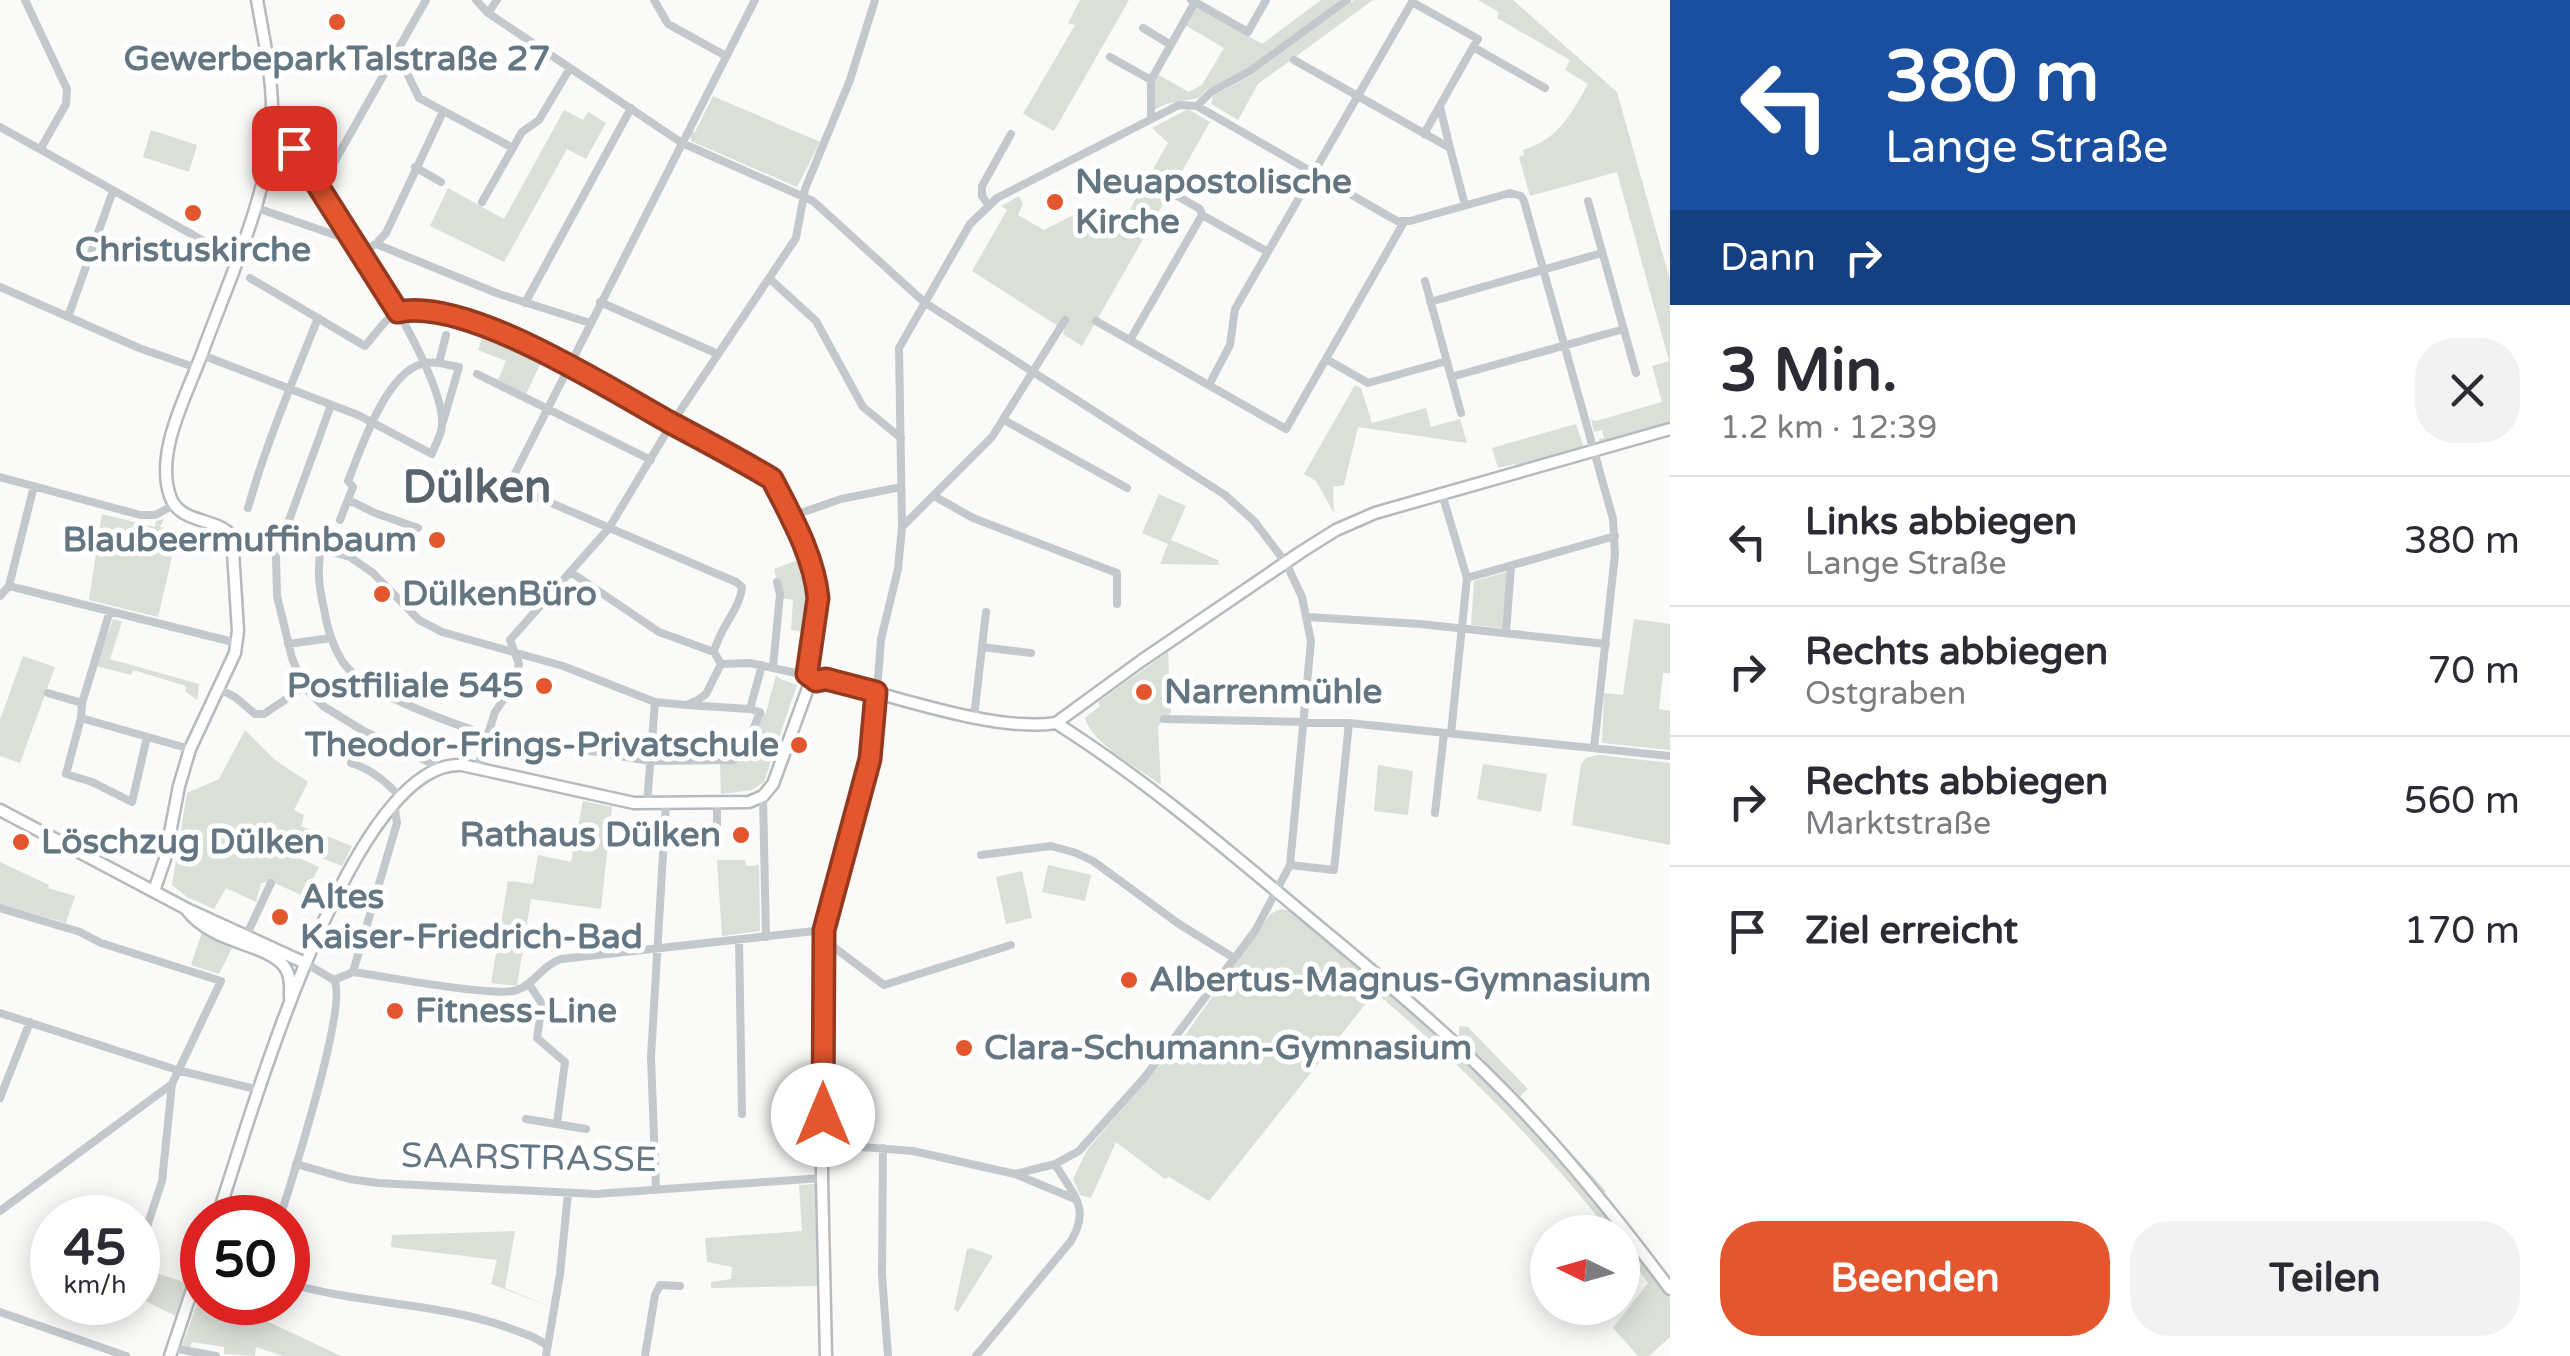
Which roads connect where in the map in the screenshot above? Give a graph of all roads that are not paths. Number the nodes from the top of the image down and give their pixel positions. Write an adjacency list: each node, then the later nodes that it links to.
1 (26, 0): 35 (street)
2 (257, 0): 29 (main road)
3 (426, 0): 20 (street)
4 (476, 0): 13 (street)
5 (497, 0): 13 (street)
6 (654, 0): 17 (street)
7 (755, 0): 17 (street)
8 (875, 0): 44 (street)
9 (1266, 0): 11 (street)
10 (1347, 0): 25 (street)
11 (1193, 1): 15 (street)
12 (1412, 2): 16 (street); 24 (street)
13 (488, 13): 21 (street)
14 (1143, 28): 15 (street)
15 (1171, 45): 22 (street)
16 (1473, 47): 23 (street); 26 (street)
17 (726, 56): 34 (street)
18 (1110, 56): 22 (street)
19 (1294, 60): 24 (street)
20 (390, 64): 28 (street); 40 (street)
21 (570, 68): 27 (street); 36 (street)
22 (1150, 80): 30 (street)
23 (1545, 88)
24 (1357, 96): 33 (street); 39 (street)
25 (1197, 106): 30 (street); 39 (street)
26 (1440, 107): 33 (street); 37 (street)
27 (632, 108): 34 (street); 65 (street)
28 (443, 112): 36 (street); 38 (street)
29 (274, 118): 40 (street); 49 (main road)
30 (1151, 120): 47 (street)
31 (0, 127): 35 (street)
32 (1012, 134): 47 (street)
33 (1424, 134): 37 (street)
34 (682, 143): 44 (street); 62 (street)
35 (40, 148): 42 (street)
36 (513, 148): 46 (street)
37 (1450, 148): 48 (street)
38 (415, 167): 41 (street); 53 (street)
39 (1313, 172): 51 (street); 54 (street)
40 (315, 178): 52 (street)
41 (441, 182)
42 (113, 192): 56 (street); 67 (street)
43 (1172, 193): 50 (street)
44 (805, 197): 59 (street); 63 (street)
45 (1588, 201): 55 (street)
46 (482, 202)
47 (988, 206): 63 (street)
48 (1465, 206): 51 (street); 57 (street)
49 (254, 207): 52 (street); 56 (main road)
50 (1202, 216): 54 (street); 74 (street)
51 (1404, 222): 78 (street)
52 (354, 242): 53 (street); 66 (street)
53 (376, 244): 65 (street)
54 (1268, 252): 88 (street)
55 (1602, 252): 57 (street); 72 (street)
56 (236, 258): 77 (main road)
57 (1543, 271): 64 (street); 75 (street)
58 (250, 278): 68 (street)
59 (770, 280): 76 (street); 98 (street)
60 (1424, 281): 64 (street)
61 (0, 286): 67 (street)
62 (600, 302): 71 (street); 76 (street)
63 (924, 302): 85 (street); 98 (street)
64 (1430, 302): 79 (street)
65 (525, 303): 71 (street)
66 (398, 312): 68 (street); 80 (street); 82 (street)
67 (68, 317): 83 (street)
68 (318, 318): 89 (street)
69 (1064, 320): 85 (street)
70 (1096, 322): 74 (street)
71 (590, 323): 82 (street)
72 (1624, 329): 75 (street); 86 (street)
73 (446, 334): 81 (street)
74 (1130, 340): 88 (street)
75 (1563, 344): 87 (street); 99 (street)
76 (718, 354): 96 (street)
77 (202, 355): 83 (main road); 89 (street)
78 (1326, 359): 79 (street); 88 (street)
79 (1447, 361): 87 (street)
80 (424, 362): 81 (street); 94 (street); 95 (street)
81 (439, 363): 95 (street)
82 (569, 364): 91 (street); 96 (street)
83 (197, 368): 108 (main road)
84 (477, 374): 91 (street)
85 (1032, 374): 93 (street); 118 (street)
86 (1636, 374)
87 (1451, 376): 92 (street)
88 (1208, 385)
89 (290, 388): 90 (street); 109 (street)
90 (331, 405): 94 (street); 116 (street)
91 (547, 408): 100 (street); 114 (street)
92 (1460, 413)
93 (1004, 420): 104 (street); 106 (street)
94 (372, 423): 95 (street); 107 (street)
95 (442, 424)
96 (672, 424): 100 (street); 110 (street)
97 (1670, 429): 99 (main road)
98 (901, 438): 103 (street)
99 (1592, 451): 105 (main road); 115 (street)
100 (651, 460): 114 (street)
101 (0, 478): 102 (street)
102 (34, 486): 108 (street); 123 (street)
103 (902, 487): 110 (street); 112 (street)
104 (1127, 488)
105 (1442, 494): 118 (main road); 121 (street)
106 (934, 496): 112 (street); 125 (street)
107 (348, 500): 111 (street); 113 (street)
108 (174, 505): 132 (main road)
109 (248, 508)
110 (792, 516): 142 (street)
111 (340, 520)
112 (902, 526): 146 (street)
113 (418, 528)
114 (609, 528): 120 (street); 137 (street)
115 (1615, 536): 119 (street); 134 (street)
116 (281, 538): 117 (street); 133 (street)
117 (320, 547): 131 (street); 136 (street)
118 (1286, 562): 128 (street); 155 (main road)
119 (1510, 566): 121 (street); 130 (street)
120 (572, 573): 136 (street); 137 (street)
121 (1467, 578): 129 (street)
122 (777, 582): 141 (street)
123 (8, 586): 124 (street); 126 (street)
124 (0, 596)
125 (1116, 604)
126 (110, 611): 132 (street); 148 (street)
127 (986, 612): 135 (street)
128 (1308, 617): 129 (street); 154 (street)
129 (1463, 629): 130 (street); 158 (street)
130 (1506, 633): 134 (street)
131 (331, 638): 133 (street); 159 (street)
132 (237, 644): 144 (main road)
133 (288, 644): 143 (street)
134 (1606, 644): 162 (street)
135 (982, 647): 138 (street); 151 (street)
136 (514, 652): 147 (street); 159 (street)
137 (714, 652): 139 (street)
138 (1031, 653)
139 (721, 664): 140 (street); 149 (street)
140 (762, 665): 141 (street); 150 (street)
141 (773, 667): 142 (street)
142 (812, 678): 146 (main road); 168 (main road)
143 (304, 687): 144 (street); 157 (street)
144 (220, 689): 163 (main road)
145 (48, 692): 148 (street)
146 (876, 692): 151 (main road); 184 (main road)
147 (655, 702): 149 (street); 165 (street)
148 (82, 703): 152 (street)
149 (688, 706): 150 (street)
150 (750, 709): 165 (street)
151 (974, 717): 155 (main road)
152 (81, 718): 160 (street); 160 (street)
153 (1164, 718): 154 (street)
154 (1305, 720): 156 (street); 177 (street)
155 (1056, 723): 180 (main road)
156 (1349, 723): 158 (street); 177 (street)
157 (366, 732): 166 (street); 169 (street)
158 (1447, 733): 162 (street); 174 (street)
159 (486, 735): 167 (street)
160 (147, 736): 163 (street)
161 (573, 748): 165 (street)
162 (1594, 748): 164 (street)
163 (190, 749): 179 (main road)
164 (1670, 756)
165 (649, 761): 170 (street)
166 (442, 768): 167 (main road); 169 (main road)
167 (477, 770): 170 (main road)
168 (764, 796): 172 (main road); 185 (street)
169 (397, 799): 190 (main road); 191 (street)
170 (647, 804): 171 (main road)
171 (666, 804): 172 (main road); 175 (street)
172 (716, 804): 175 (street)
173 (0, 810): 179 (main road)
174 (1435, 813)
175 (664, 830): 188 (street)
176 (981, 855): 189 (street)
177 (1290, 865): 180 (street)
178 (271, 883): 183 (street)
179 (154, 891): 182 (main road)
180 (1278, 892): 189 (street); 220 (main road)
181 (0, 908): 197 (street)
182 (186, 908): 183 (main road); 194 (main road)
183 (246, 936): 190 (main road)
184 (824, 936): 185 (street); 187 (street); 205 (main road)
185 (766, 937): 186 (street)
186 (740, 940): 188 (street); 201 (street)
187 (1011, 946)
188 (658, 948): 193 (street); 211 (street)
189 (1234, 958): 208 (street)
190 (305, 963): 192 (street); 194 (main road)
191 (353, 972): 192 (street); 193 (street)
192 (336, 983): 207 (street)
193 (528, 984): 203 (street)
194 (290, 1004): 199 (main road)
195 (0, 1014): 196 (street)
196 (30, 1022): 197 (street); 200 (street)
197 (176, 1070): 198 (street); 199 (street)
198 (172, 1084): 213 (street); 217 (street)
199 (260, 1090): 214 (main road)
200 (0, 1098)
201 (742, 1114)
202 (526, 1119): 203 (street)
203 (557, 1123): 204 (street)
204 (586, 1129)
205 (823, 1144): 206 (street); 210 (main road)
206 (884, 1148): 209 (street); 231 (street)
207 (296, 1164): 212 (street, SAARSTRASSE); 215 (street)
208 (1055, 1164): 209 (street); 216 (street)
209 (1015, 1174): 216 (street)
210 (822, 1178): 211 (street, SAARSTRASSE); 230 (main road)
211 (656, 1190): 212 (street, SAARSTRASSE)
212 (568, 1193): 224 (street)
213 (157, 1195)
214 (225, 1195)
215 (287, 1195)
216 (1076, 1200): 232 (street)
217 (0, 1211)
218 (680, 1286): 229 (street)
219 (310, 1289): 224 (street)
220 (1670, 1289)
221 (0, 1312): 223 (street)
222 (183, 1325): 225 (main road)
223 (98, 1346): 226 (street); 227 (street)
224 (547, 1351)
225 (171, 1352): 228 (street)
226 (94, 1356)
227 (126, 1356)
228 (216, 1356)
229 (645, 1356)
230 (826, 1356)
231 (888, 1356)
232 (976, 1356)

